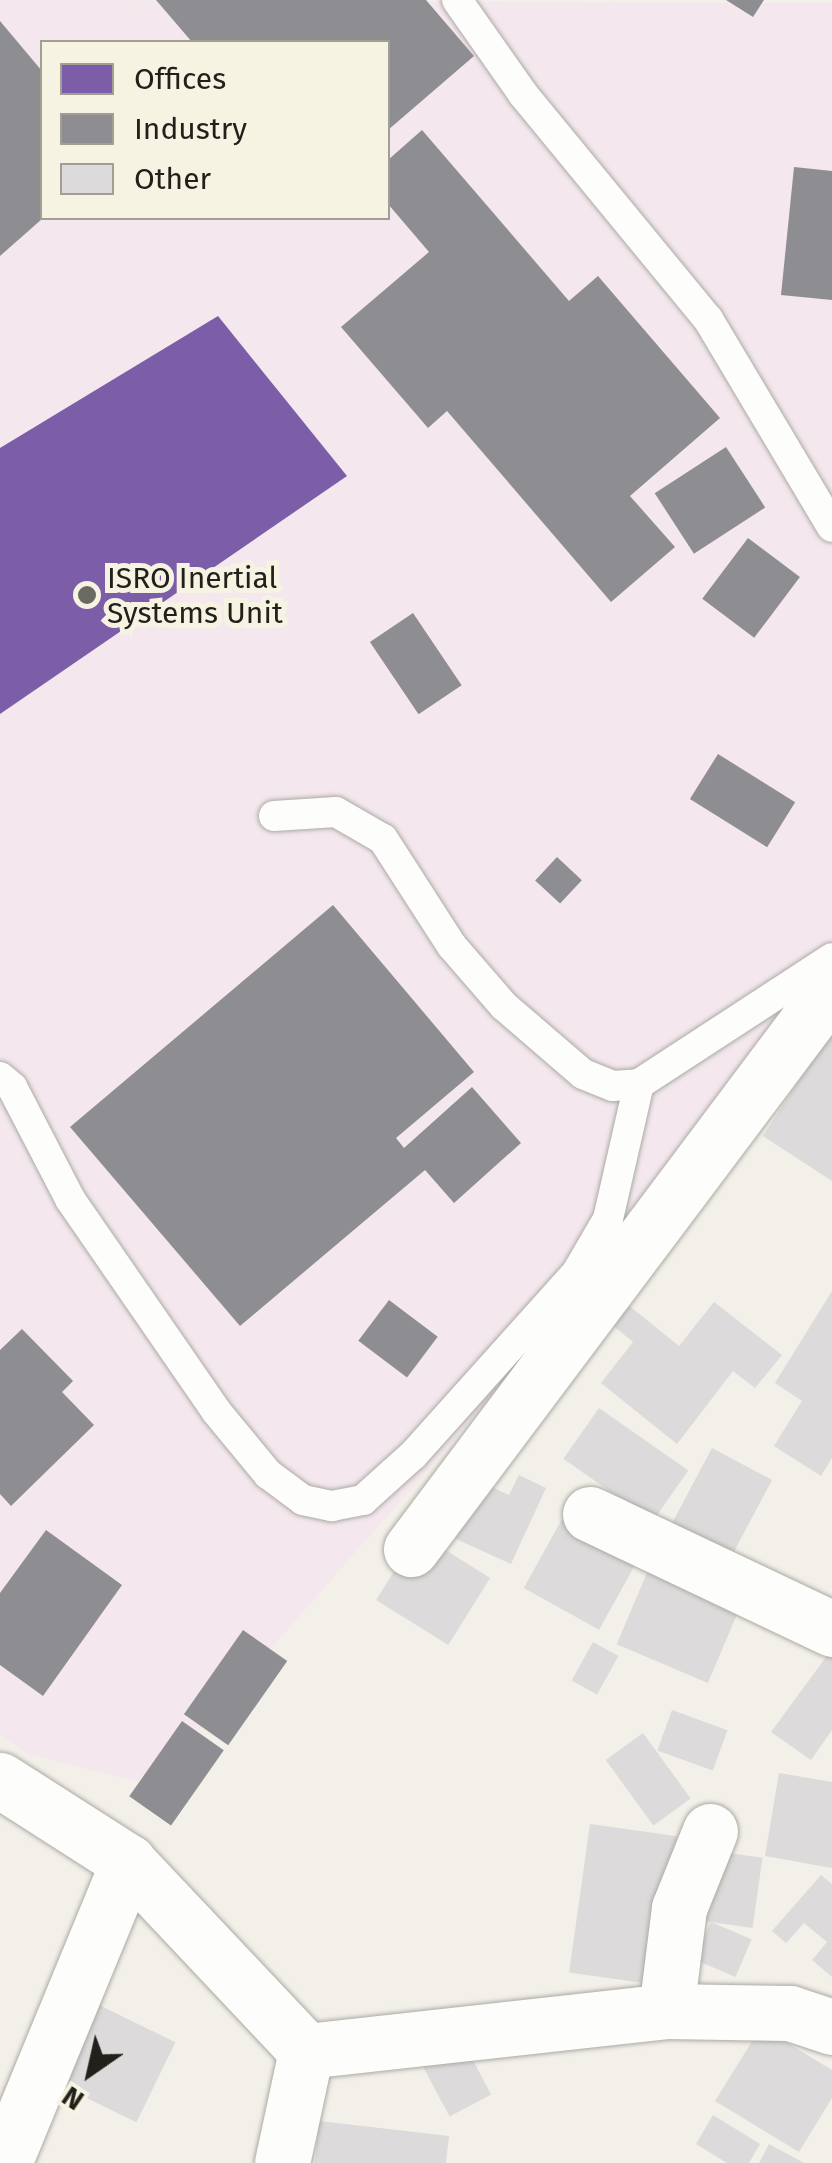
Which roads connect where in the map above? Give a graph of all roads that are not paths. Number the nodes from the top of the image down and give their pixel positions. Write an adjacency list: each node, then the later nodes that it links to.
1 (457, 0): 2 (lane)
2 (820, 478): 3 (lane)
3 (832, 527)
4 (274, 816): 8 (lane)
5 (832, 958): 8 (lane)
6 (832, 988): 10 (street)
7 (0, 1077): 8 (lane)
8 (639, 1084)
9 (590, 1514): 11 (street)
10 (410, 1549)
11 (832, 1628)
12 (0, 1780): 14 (street)
13 (710, 1831): 15 (street)
14 (128, 1862): 17 (street); 18 (street)
15 (666, 2011): 16 (street); 17 (street)
16 (832, 2027)
17 (306, 2051): 19 (street)
18 (4, 2163)
19 (282, 2163)

